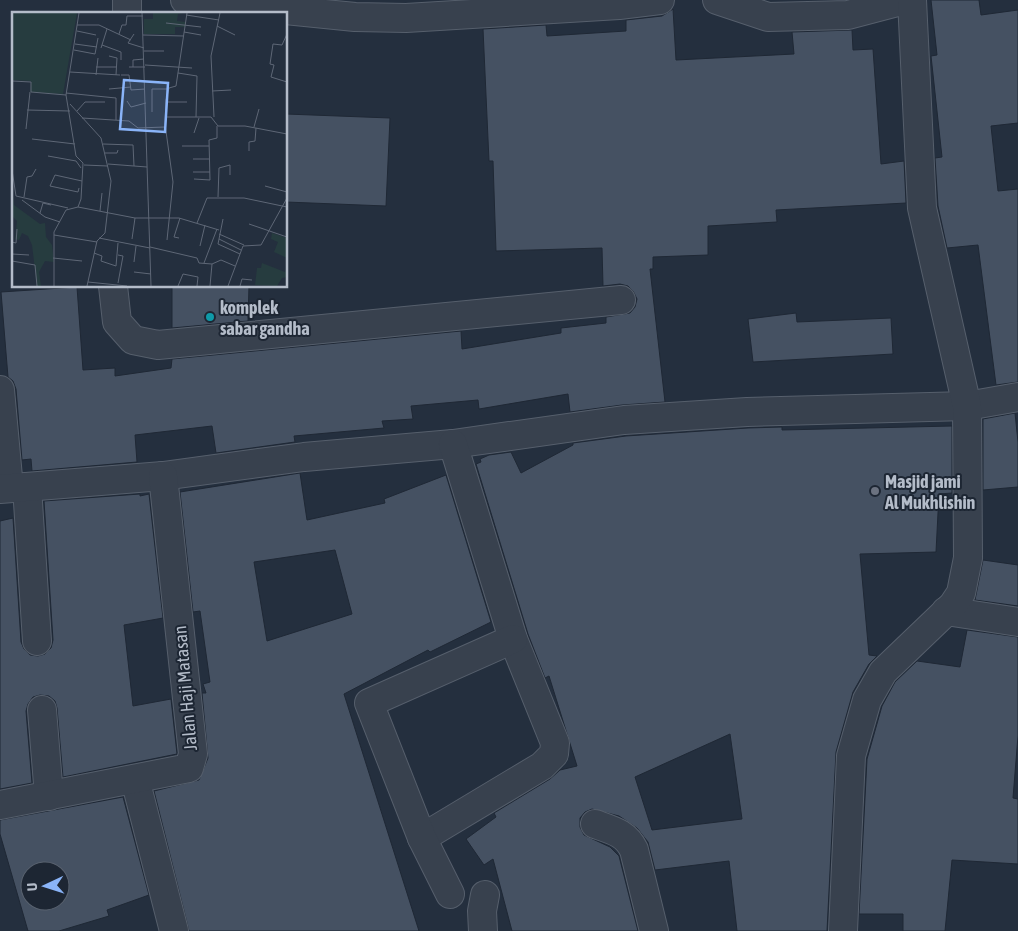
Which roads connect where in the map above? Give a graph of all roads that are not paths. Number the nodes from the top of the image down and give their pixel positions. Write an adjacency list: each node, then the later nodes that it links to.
1 (185, 0): 6 (street)
2 (660, 0): 6 (street)
3 (717, 0): 4 (street)
4 (905, 0)
5 (912, 0): 11 (street)
6 (388, 9)
7 (113, 288): 8 (street)
8 (621, 300)
9 (0, 390): 14 (street)
10 (1018, 397): 11 (street)
11 (967, 406): 12 (street); 15 (street)
12 (453, 444): 13 (street); 17 (street)
13 (163, 476): 14 (street); 20 (street, Jalan Haji Matasan)
14 (12, 488): 18 (street)
15 (946, 611): 16 (street); 30 (street)
16 (1018, 622)
17 (513, 639): 24 (street); 24 (street)
18 (37, 641)
19 (42, 710): 21 (street)
20 (135, 779): 21 (street, Jalan Haji Matasan); 27 (street)
21 (49, 796): 22 (street, Jalan Haji Matasan)
22 (0, 805)
23 (595, 824): 29 (street)
24 (422, 838): 25 (street)
25 (450, 894)
26 (485, 895): 28 (street)
27 (174, 931)
28 (483, 931)
29 (654, 931)
30 (843, 931)

